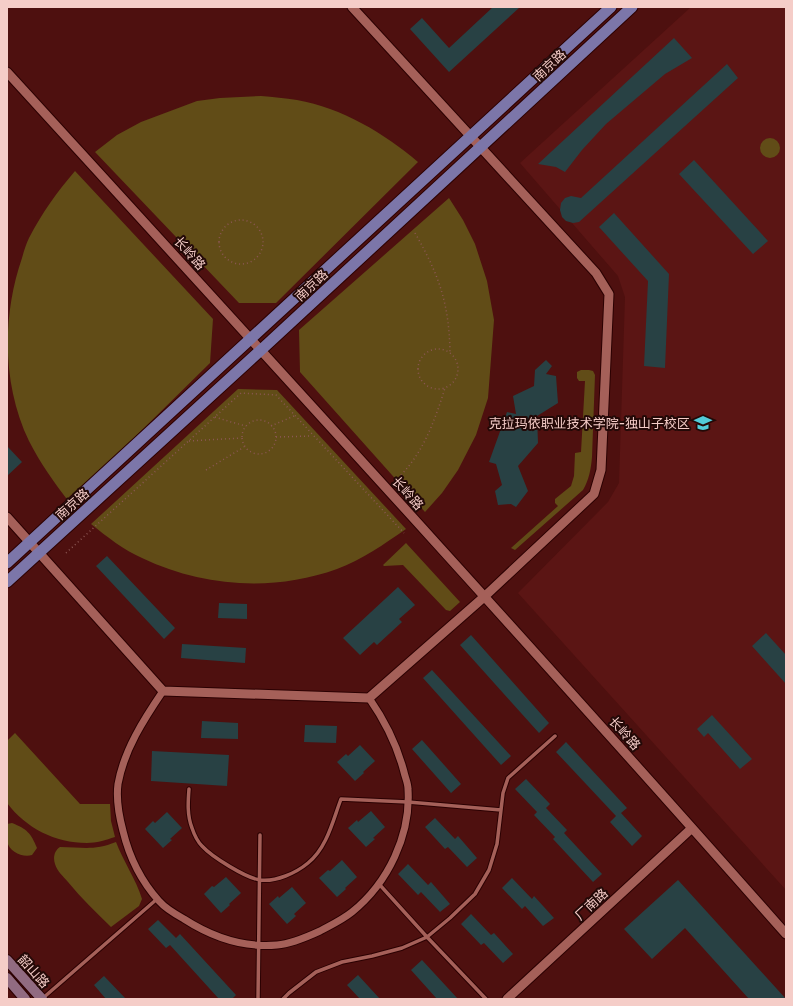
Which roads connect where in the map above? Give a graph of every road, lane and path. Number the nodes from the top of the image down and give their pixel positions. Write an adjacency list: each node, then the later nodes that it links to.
1 (352, 7): 5 (street)
2 (611, 7): 5 (main road, 南京路)
3 (632, 7): 6 (main road, 南京路)
4 (7, 72): 9 (street, 长岭路)
5 (470, 136): 6 (street); 9 (main road, 南京路)
6 (481, 147): 10 (main road, 南京路); 31 (street)
7 (415, 233): 11 (path)
8 (251, 261): 8 (path)
9 (250, 338): 10 (street, 长岭路); 26 (main road, 南京路)
10 (261, 350): 27 (main road, 南京路); 31 (street, 长岭路)
11 (450, 352): 12 (path); 12 (path)
12 (445, 388): 23 (path)
13 (294, 416): 14 (path); 16 (path); 17 (path)
14 (215, 417): 15 (path); 20 (path)
15 (246, 426): 16 (path); 19 (path)
16 (271, 426): 18 (path)
17 (313, 436): 18 (path); 25 (path)
18 (276, 437): 21 (path)
19 (242, 438): 20 (path); 21 (path)
20 (189, 441): 28 (path)
21 (244, 447): 22 (path)
22 (206, 470)
23 (401, 475)
24 (7, 517): 26 (street)
25 (404, 533)
26 (30, 541): 27 (street); 29 (main road, 南京路)
27 (40, 552): 30 (main road, 南京路); 32 (street)
28 (66, 553)
29 (7, 562)
30 (7, 582)
31 (484, 596): 33 (street); 38 (street, 长岭路)
32 (163, 691): 33 (street); 42 (street)
33 (369, 698): 36 (street)
34 (555, 736): 37 (lane)
35 (189, 789): 40 (lane)
36 (408, 802): 37 (lane); 40 (lane); 41 (street)
37 (501, 810): 44 (lane)
38 (692, 828): 43 (street, 长岭路); 53 (street, 厂南路)
39 (260, 835): 40 (lane)
40 (259, 880): 45 (lane)
41 (379, 884): 44 (lane); 45 (street)
42 (157, 899): 45 (street); 49 (lane)
43 (786, 934)
44 (427, 937): 51 (lane); 52 (lane)
45 (259, 946): 50 (lane)
46 (7, 960): 49 (main road, 韶山路)
47 (7, 978): 48 (main road, 韶山路)
48 (26, 999)
49 (42, 999)
50 (258, 999)
51 (283, 999)
52 (486, 999)
53 (507, 999)

